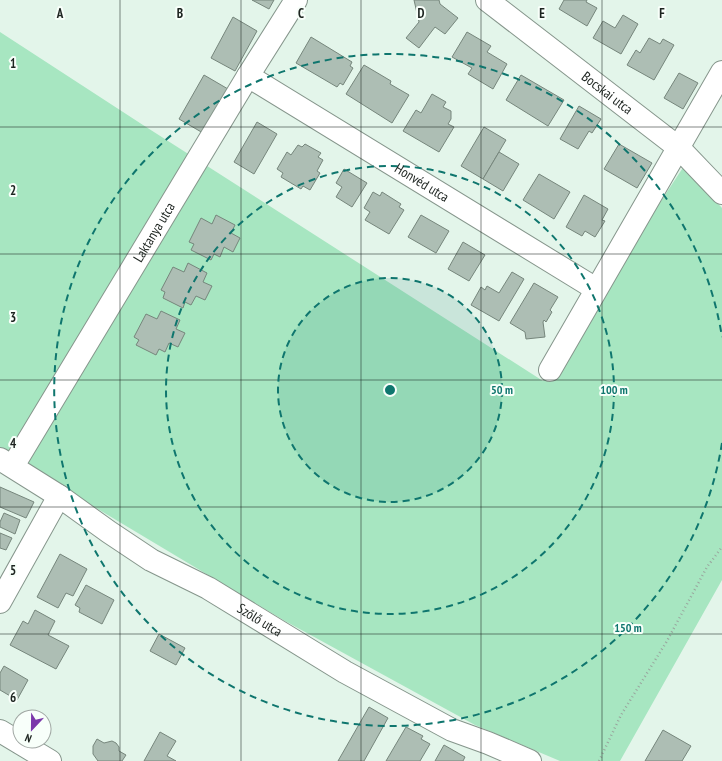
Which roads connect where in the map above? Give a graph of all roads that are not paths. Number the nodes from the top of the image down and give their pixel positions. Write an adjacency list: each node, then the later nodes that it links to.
1 (296, 0): 4 (street, Laktanya utca)
2 (487, 0): 5 (street, Bocskai utca)
3 (722, 72): 5 (street)
4 (248, 76): 7 (street, Honvéd utca); 9 (street, Laktanya utca)
5 (679, 148): 6 (street, Bocskai utca); 7 (street)
6 (722, 193)
7 (596, 289): 8 (street)
8 (550, 370)
9 (6, 463): 10 (street, Szőlő utca)
10 (59, 496): 11 (street); 14 (street, Szőlő utca)
11 (0, 602)
12 (0, 731): 13 (street)
13 (50, 761)
14 (530, 761)

